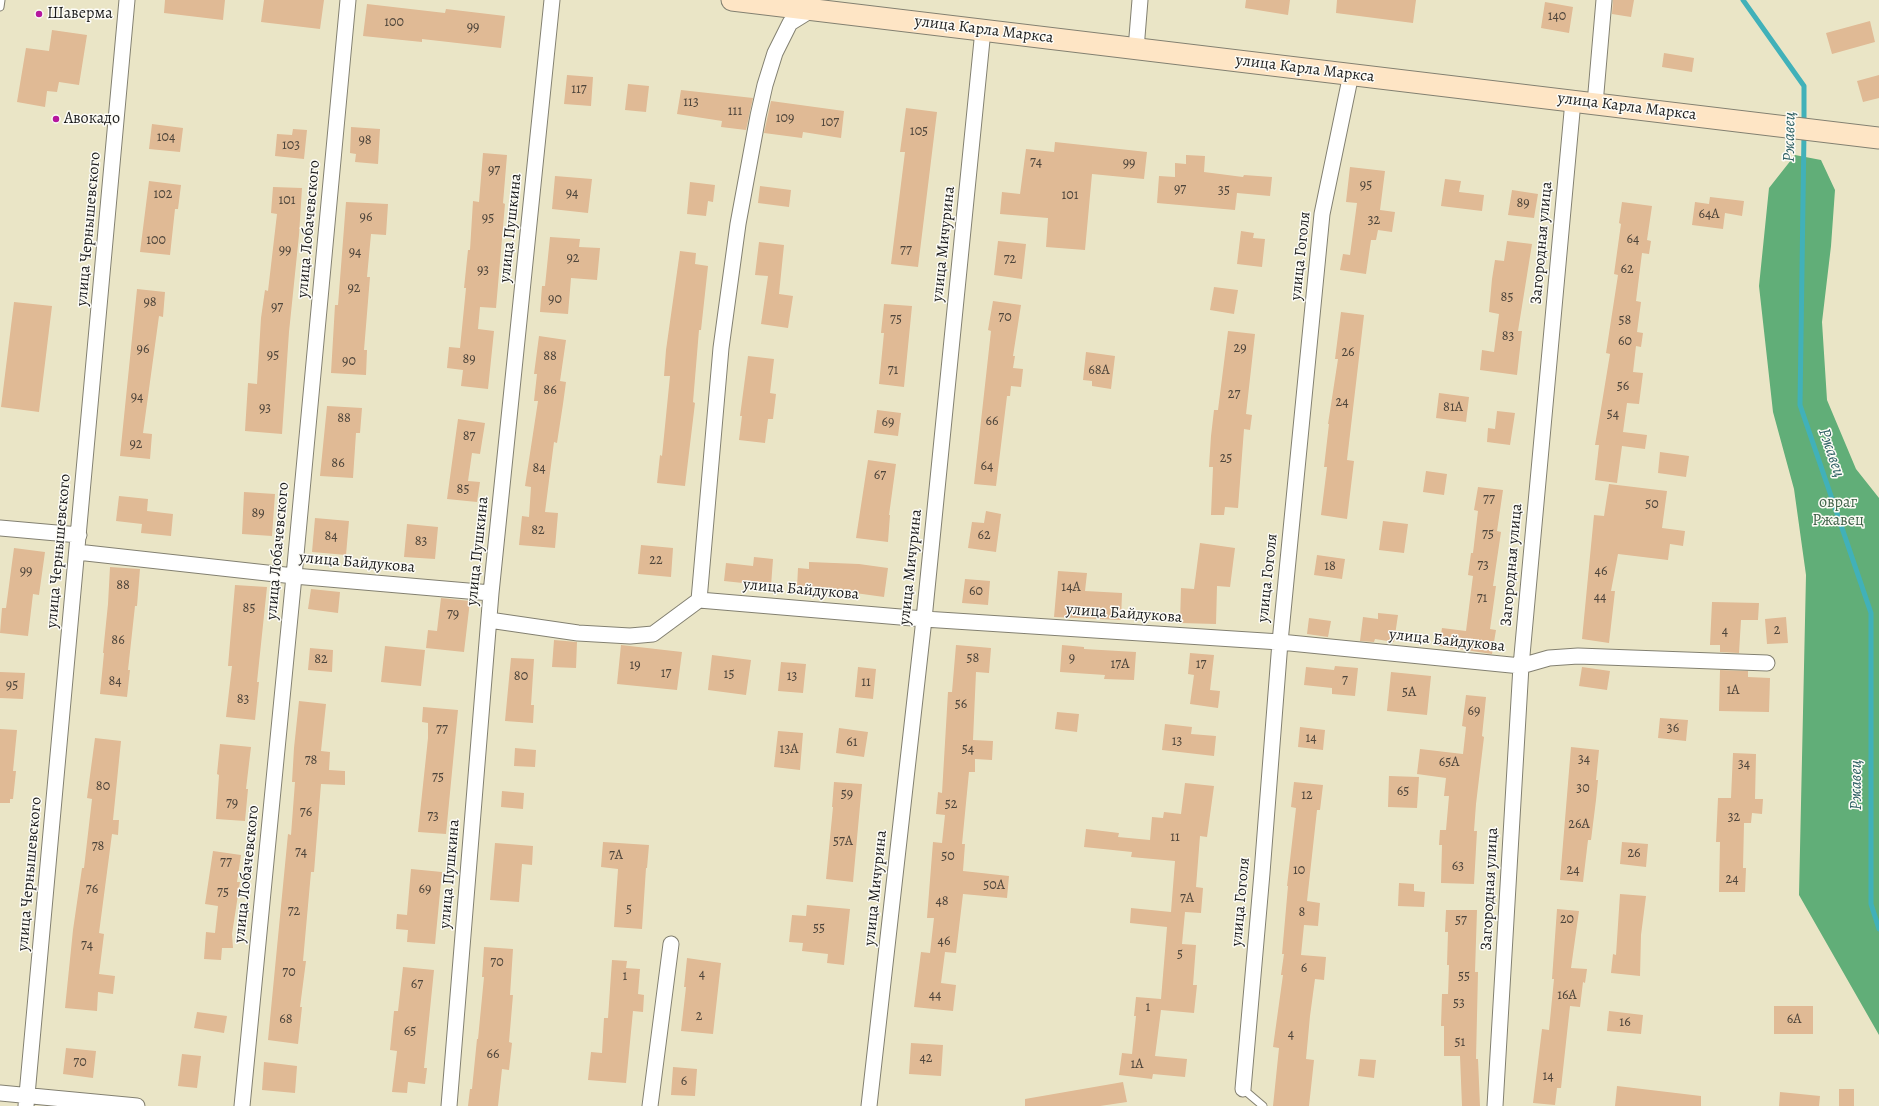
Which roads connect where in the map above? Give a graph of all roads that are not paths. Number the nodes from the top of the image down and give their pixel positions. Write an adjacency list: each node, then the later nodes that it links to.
1 (1, 0): 9 (lane)
2 (128, 0): 17 (street, улица Чернышевского)
3 (348, 0): 19 (street, улица Лобачевского)
4 (552, 0): 20 (street, улица Пушкина)
5 (732, 0): 8 (main road, улица Карла Маркса)
6 (1140, 0): 11 (street)
7 (1604, 0): 14 (street)
8 (811, 5): 10 (main road, улица Карла Маркса); 21 (street)
9 (0, 7)
10 (983, 30): 11 (main road, улица Карла Маркса); 22 (street, улица Мичурина)
11 (1136, 48): 12 (main road, улица Карла Маркса)
12 (1351, 74): 13 (main road, улица Карла Маркса); 24 (street, улица Гоголя)
13 (1573, 101): 14 (main road, улица Карла Маркса); 26 (street, Загородная улица)
14 (1595, 104): 15 (main road, улица Карла Маркса)
15 (1879, 138)
16 (0, 528): 17 (street)
17 (79, 535): 18 (street, улица Чернышевского)
18 (77, 552): 19 (street, улица Байдукова); 30 (street, улица Чернышевского)
19 (294, 576): 20 (street, улица Байдукова); 32 (street, улица Лобачевского)
20 (491, 593): 23 (street, улица Пушкина)
21 (700, 600): 22 (street, улица Байдукова); 23 (street)
22 (924, 619): 24 (street, улица Байдукова); 35 (street, улица Мичурина)
23 (489, 620): 33 (street, улица Пушкина)
24 (1280, 642): 26 (street, улица Байдукова); 28 (street, улица Гоголя)
25 (1767, 663): 26 (street, улица Байдукова)
26 (1521, 666): 37 (street, Загородная улица)
27 (671, 944): 34 (street)
28 (1243, 1089): 36 (lane)
29 (0, 1093): 30 (street)
30 (27, 1101): 31 (street)
31 (137, 1106)
32 (242, 1106)
33 (449, 1106)
34 (650, 1106)
35 (869, 1106)
36 (1263, 1106)
37 (1495, 1106)

